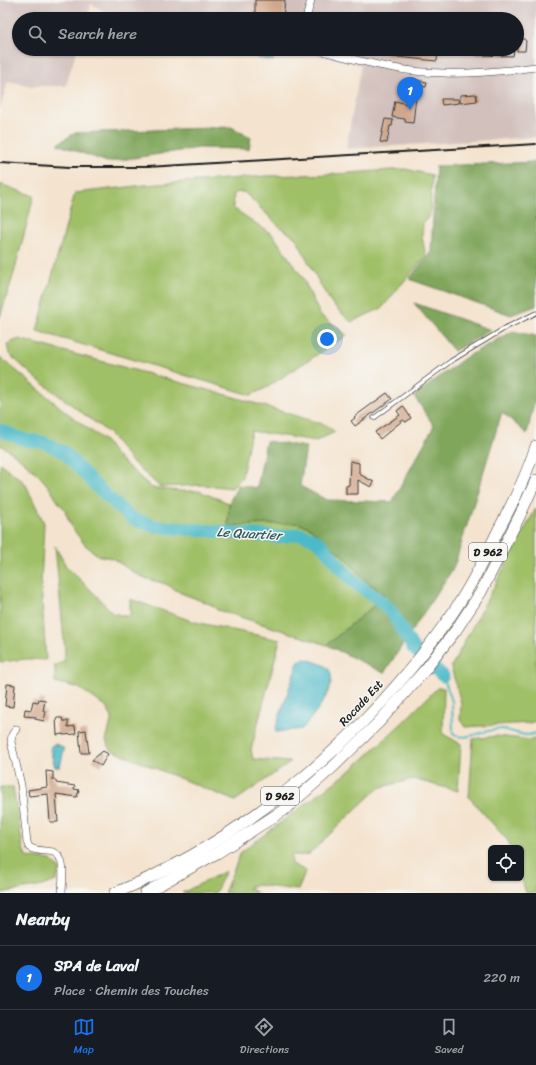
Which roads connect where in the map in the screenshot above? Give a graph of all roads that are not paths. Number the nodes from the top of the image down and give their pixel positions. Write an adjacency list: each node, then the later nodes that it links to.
1 (311, 0): 2 (street)
2 (308, 12)
3 (341, 56): 4 (street)
4 (536, 67)
5 (536, 313): 6 (lane)
6 (374, 418)
7 (536, 446): 11 (main road, Rocade Est / D 962)
8 (536, 480): 12 (main road, Rocade Est / D 962)
9 (16, 729): 10 (street)
10 (62, 893)
11 (115, 893)
12 (145, 893)

